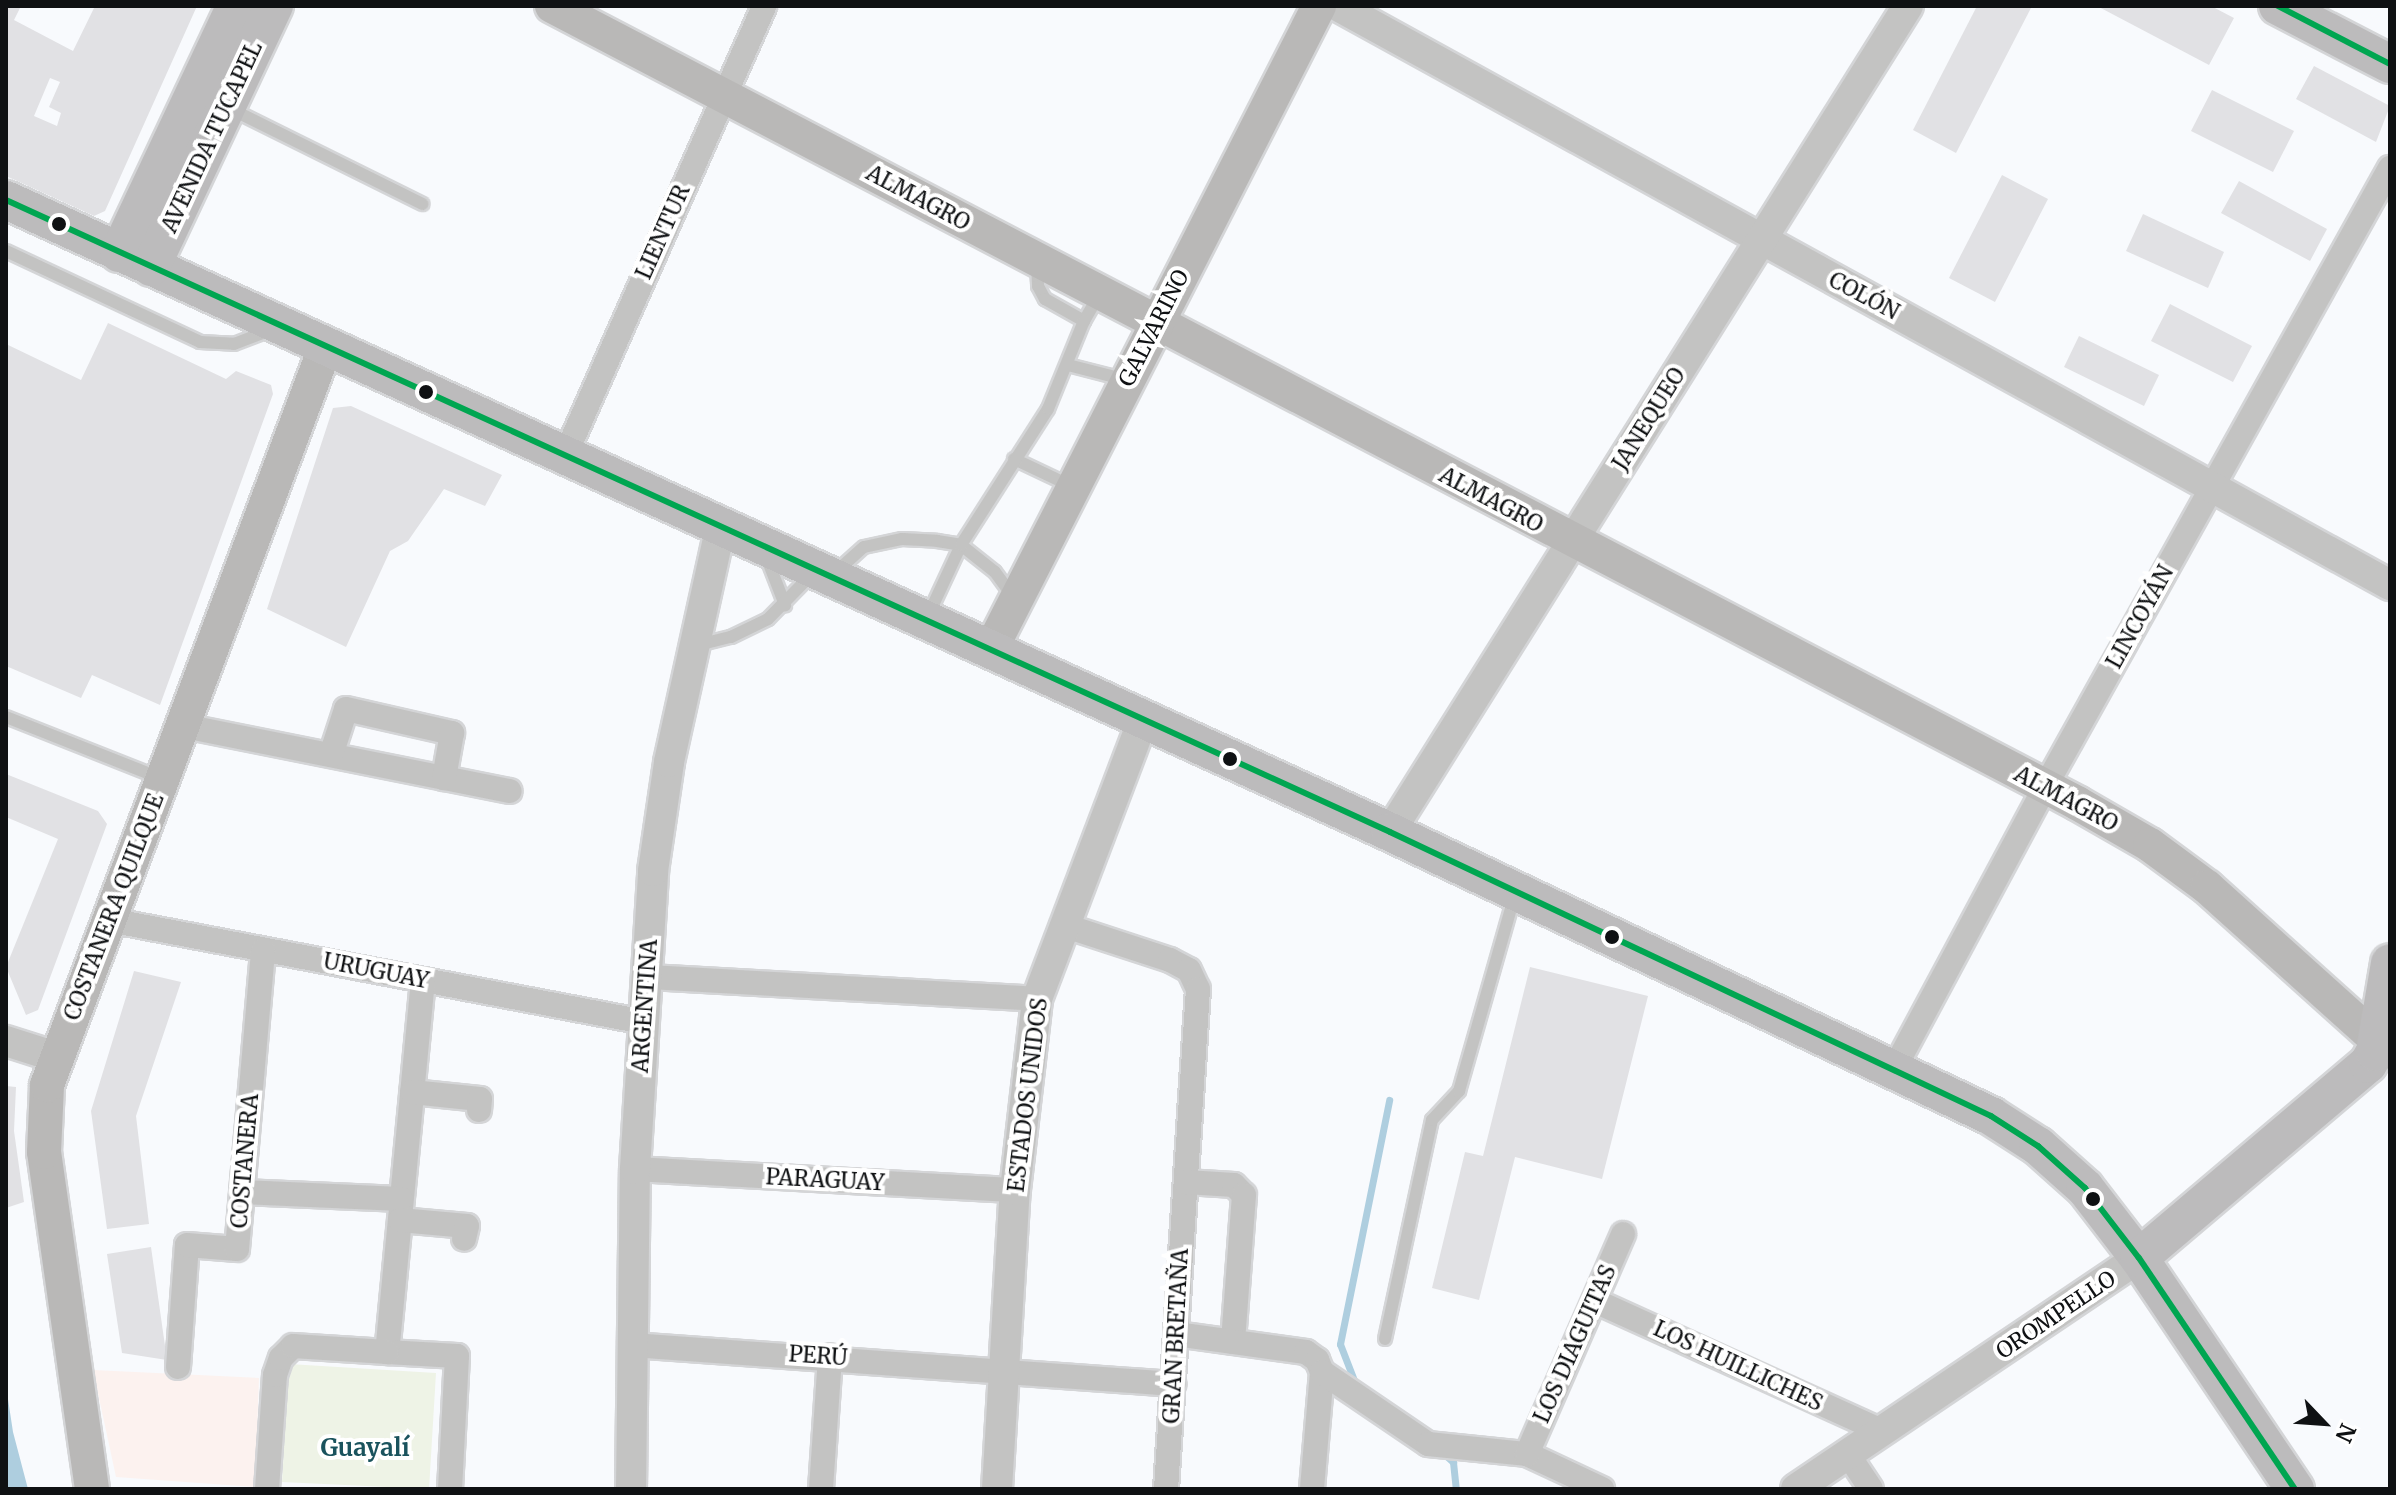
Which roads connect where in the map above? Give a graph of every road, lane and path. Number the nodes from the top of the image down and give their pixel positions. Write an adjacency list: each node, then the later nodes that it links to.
1 (236, 6): 17 (main road, AVENIDA TUCAPEL)
2 (274, 6): 11 (main road, AVENIDA TUCAPEL)
3 (552, 6): 10 (main road, ALMAGRO)
4 (764, 6): 10 (street, LIENTUR)
5 (1319, 6): 19 (main road, GALVARINO)
6 (1338, 6): 15 (street, COLÓN)
7 (1908, 6): 15 (street, JANEQUEO)
8 (2278, 6): 9 (main road)
9 (2390, 64)
10 (724, 95): 18 (main road, ALMAGRO); 24 (street, LIENTUR)
11 (226, 107): 14 (lane); 17 (main road, AVENIDA TUCAPEL)
12 (2390, 168): 26 (street, LINCOYÁN)
13 (6, 200): 17 (main road)
14 (422, 204)
15 (1761, 241): 26 (street, COLÓN); 29 (street, JANEQUEO)
16 (6, 251): 20 (lane)
17 (135, 260): 20 (main road)
18 (1092, 308): 19 (main road, ALMAGRO); 22 (lane)
19 (1155, 324): 23 (main road, GALVARINO); 29 (main road, ALMAGRO)
20 (278, 326): 21 (main road)
21 (325, 348): 24 (main road); 41 (main road, COSTANERA QUILQUE)
22 (1068, 365): 23 (lane); 25 (lane)
23 (1127, 380): 27 (main road, GALVARINO)
24 (564, 458): 28 (main road)
25 (1014, 459): 27 (lane); 30 (lane)
26 (2213, 485): 33 (street, COLÓN); 45 (street, LINCOYÁN)
27 (1073, 487): 34 (main road, GALVARINO)
28 (720, 530): 31 (main road); 37 (street, ARGENTINA)
29 (1572, 542): 45 (main road, ALMAGRO); 47 (street, JANEQUEO)
30 (961, 545): 32 (lane); 34 (lane); 36 (lane)
31 (763, 549): 32 (main road); 35 (lane)
32 (821, 576): 35 (lane); 36 (main road)
33 (2390, 585)
34 (1016, 600): 38 (main road, GALVARINO)
35 (785, 605): 37 (lane)
36 (926, 621): 38 (main road)
37 (695, 645): 53 (street, ARGENTINA)
38 (990, 651): 40 (main road)
39 (6, 717): 44 (lane)
40 (1143, 720): 47 (main road); 50 (street, ESTADOS UNIDOS)
41 (184, 726): 42 (street); 44 (main road, COSTANERA QUILQUE)
42 (331, 755): 43 (street); 43 (street)
43 (444, 778): 46 (street)
44 (163, 779): 49 (main road, COSTANERA QUILQUE)
45 (2045, 787): 58 (main road, ALMAGRO); 60 (street, LINCOYÁN)
46 (510, 791)
47 (1390, 832): 48 (main road)
48 (1516, 893): 60 (main road); 73 (lane)
49 (109, 920): 51 (street, URUGUAY); 59 (main road, COSTANERA QUILQUE)
50 (1066, 926): 55 (street, ESTADOS UNIDOS); 64 (street, GRAN BRETAÑA)
51 (263, 950): 54 (street, URUGUAY); 66 (street, COSTANERA)
52 (2390, 963): 58 (main road, OROMPELLO)
53 (648, 977): 55 (street); 56 (street, ARGENTINA)
54 (423, 980): 56 (street, URUGUAY); 61 (street)
55 (1037, 999): 65 (street, ESTADOS UNIDOS)
56 (644, 1022): 63 (street, ARGENTINA)
57 (6, 1041): 59 (street)
58 (2384, 1046): 70 (main road, OROMPELLO)
59 (56, 1057): 85 (main road, COSTANERA QUILQUE)
60 (1894, 1069): 70 (main road)
61 (412, 1092): 62 (street); 67 (street)
62 (479, 1110)
63 (635, 1169): 65 (street, PARAGUAY); 75 (street, ARGENTINA)
64 (1186, 1182): 72 (street, GRAN BRETAÑA); 74 (street)
65 (1015, 1190): 80 (street, ESTADOS UNIDOS)
66 (242, 1192): 67 (street); 78 (street, COSTANERA)
67 (401, 1210): 69 (street); 76 (street)
68 (1623, 1234): 71 (street, LOS DIAGUITAS)
69 (464, 1239)
70 (2139, 1258): 82 (street, OROMPELLO); 96 (main road)
71 (1595, 1301): 82 (street, LOS HUILLICHES); 84 (street, LOS DIAGUITAS)
72 (1176, 1334): 74 (street); 81 (street, GRAN BRETAÑA)
73 (1385, 1339)
74 (1233, 1342): 79 (street)
75 (632, 1345): 77 (street, PERÚ); 88 (street, ARGENTINA)
76 (387, 1352): 86 (street); 87 (street)
77 (830, 1356): 80 (street, PERÚ); 89 (street)
78 (178, 1367)
79 (1322, 1372): 84 (street); 92 (street)
80 (1003, 1373): 81 (street, PERÚ); 90 (street, ESTADOS UNIDOS)
81 (1174, 1384): 91 (street, GRAN BRETAÑA)
82 (1881, 1431): 83 (street, OROMPELLO)
83 (1847, 1453): 94 (street, OROMPELLO); 95 (street)
84 (1527, 1454): 93 (street)
85 (92, 1489)
86 (267, 1489)
87 (450, 1489)
88 (631, 1489)
89 (821, 1489)
90 (997, 1489)
91 (1166, 1489)
92 (1312, 1489)
93 (1602, 1489)
94 (1796, 1489)
95 (1871, 1489)
96 (2295, 1489)

